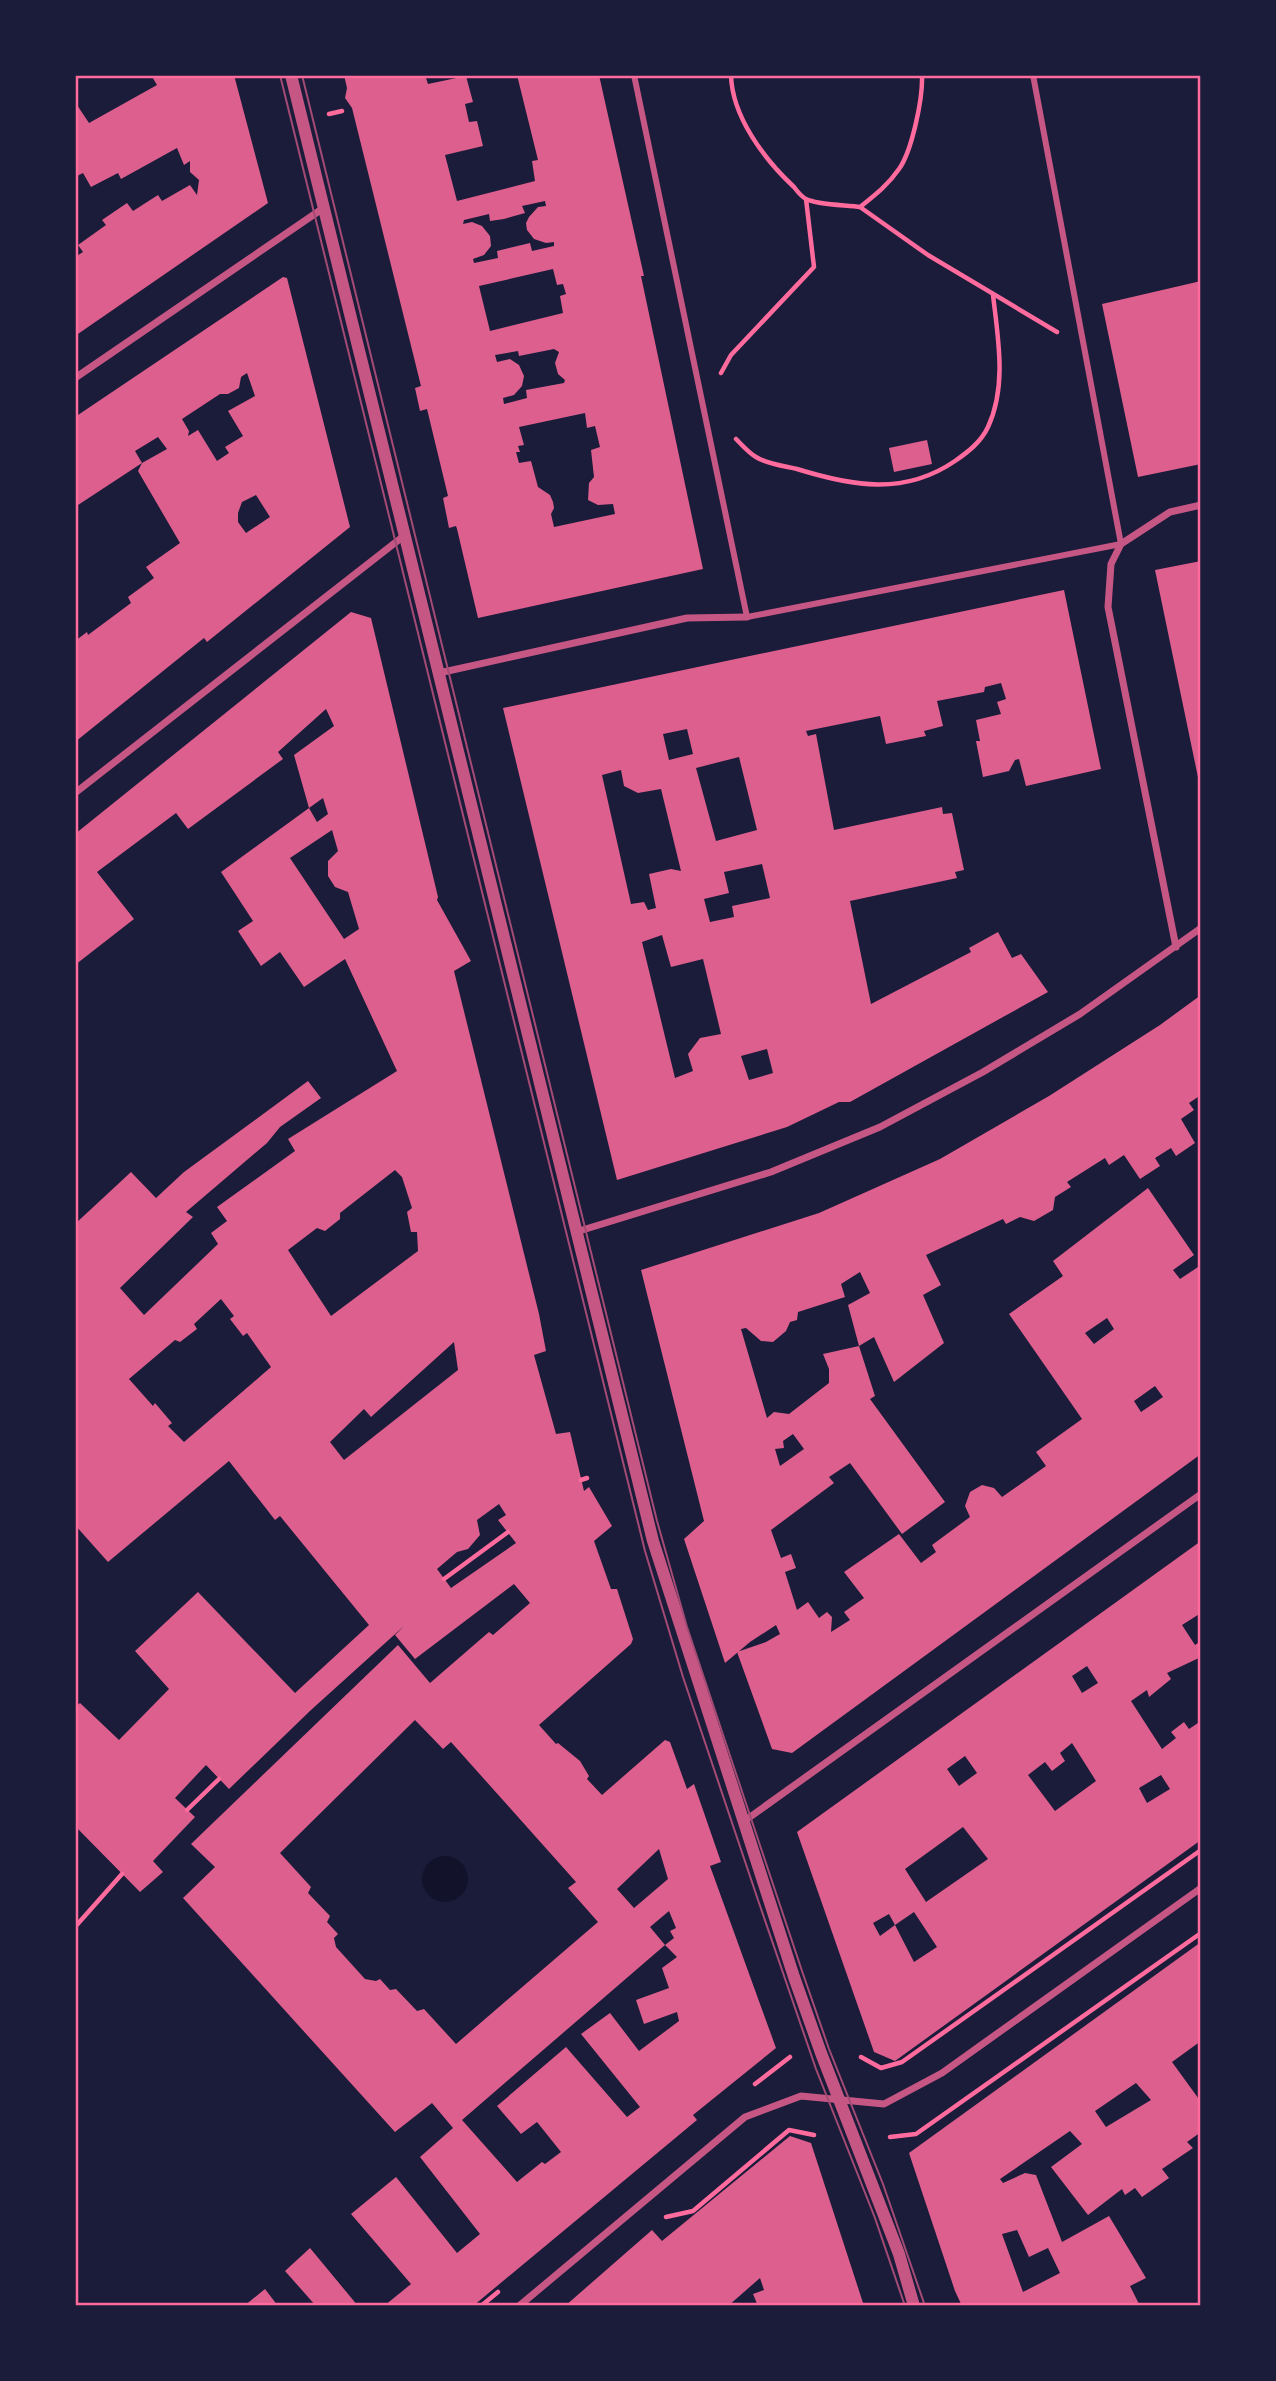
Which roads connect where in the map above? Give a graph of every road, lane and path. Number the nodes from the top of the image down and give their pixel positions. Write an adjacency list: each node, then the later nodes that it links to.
1 (291, 75): 8 (street)
2 (634, 75): 12 (street)
3 (731, 75): 6 (path)
4 (922, 75): 7 (path)
5 (1033, 75): 10 (street)
6 (806, 199): 7 (path); 12 (path)
7 (860, 207): 9 (path)
8 (322, 209): 11 (street); 14 (street)
9 (993, 295): 10 (path); 12 (path)
10 (1083, 347): 15 (street)
11 (75, 378)
12 (703, 409): 16 (street)
13 (1201, 505): 15 (street)
14 (405, 535): 17 (street); 18 (street)
15 (1121, 544): 16 (street); 20 (street)
16 (747, 617): 17 (street)
17 (439, 673): 21 (street)
18 (75, 793)
19 (1201, 928): 20 (street)
20 (1176, 947): 21 (street)
21 (575, 1232): 27 (street)
22 (1201, 1494): 27 (street)
23 (508, 1532): 24 (path)
24 (444, 1579)
25 (219, 1779): 26 (path)
26 (187, 1810)
27 (742, 1822): 34 (street)
28 (1201, 1850): 33 (path)
29 (122, 1874): 31 (path)
30 (1201, 1888): 34 (street)
31 (75, 1927)
32 (1201, 1933): 36 (path)
33 (860, 2057)
34 (840, 2099): 38 (street); 39 (street)
35 (814, 2135): 37 (path)
36 (890, 2137)
37 (664, 2218)
38 (519, 2306)
39 (914, 2306)

